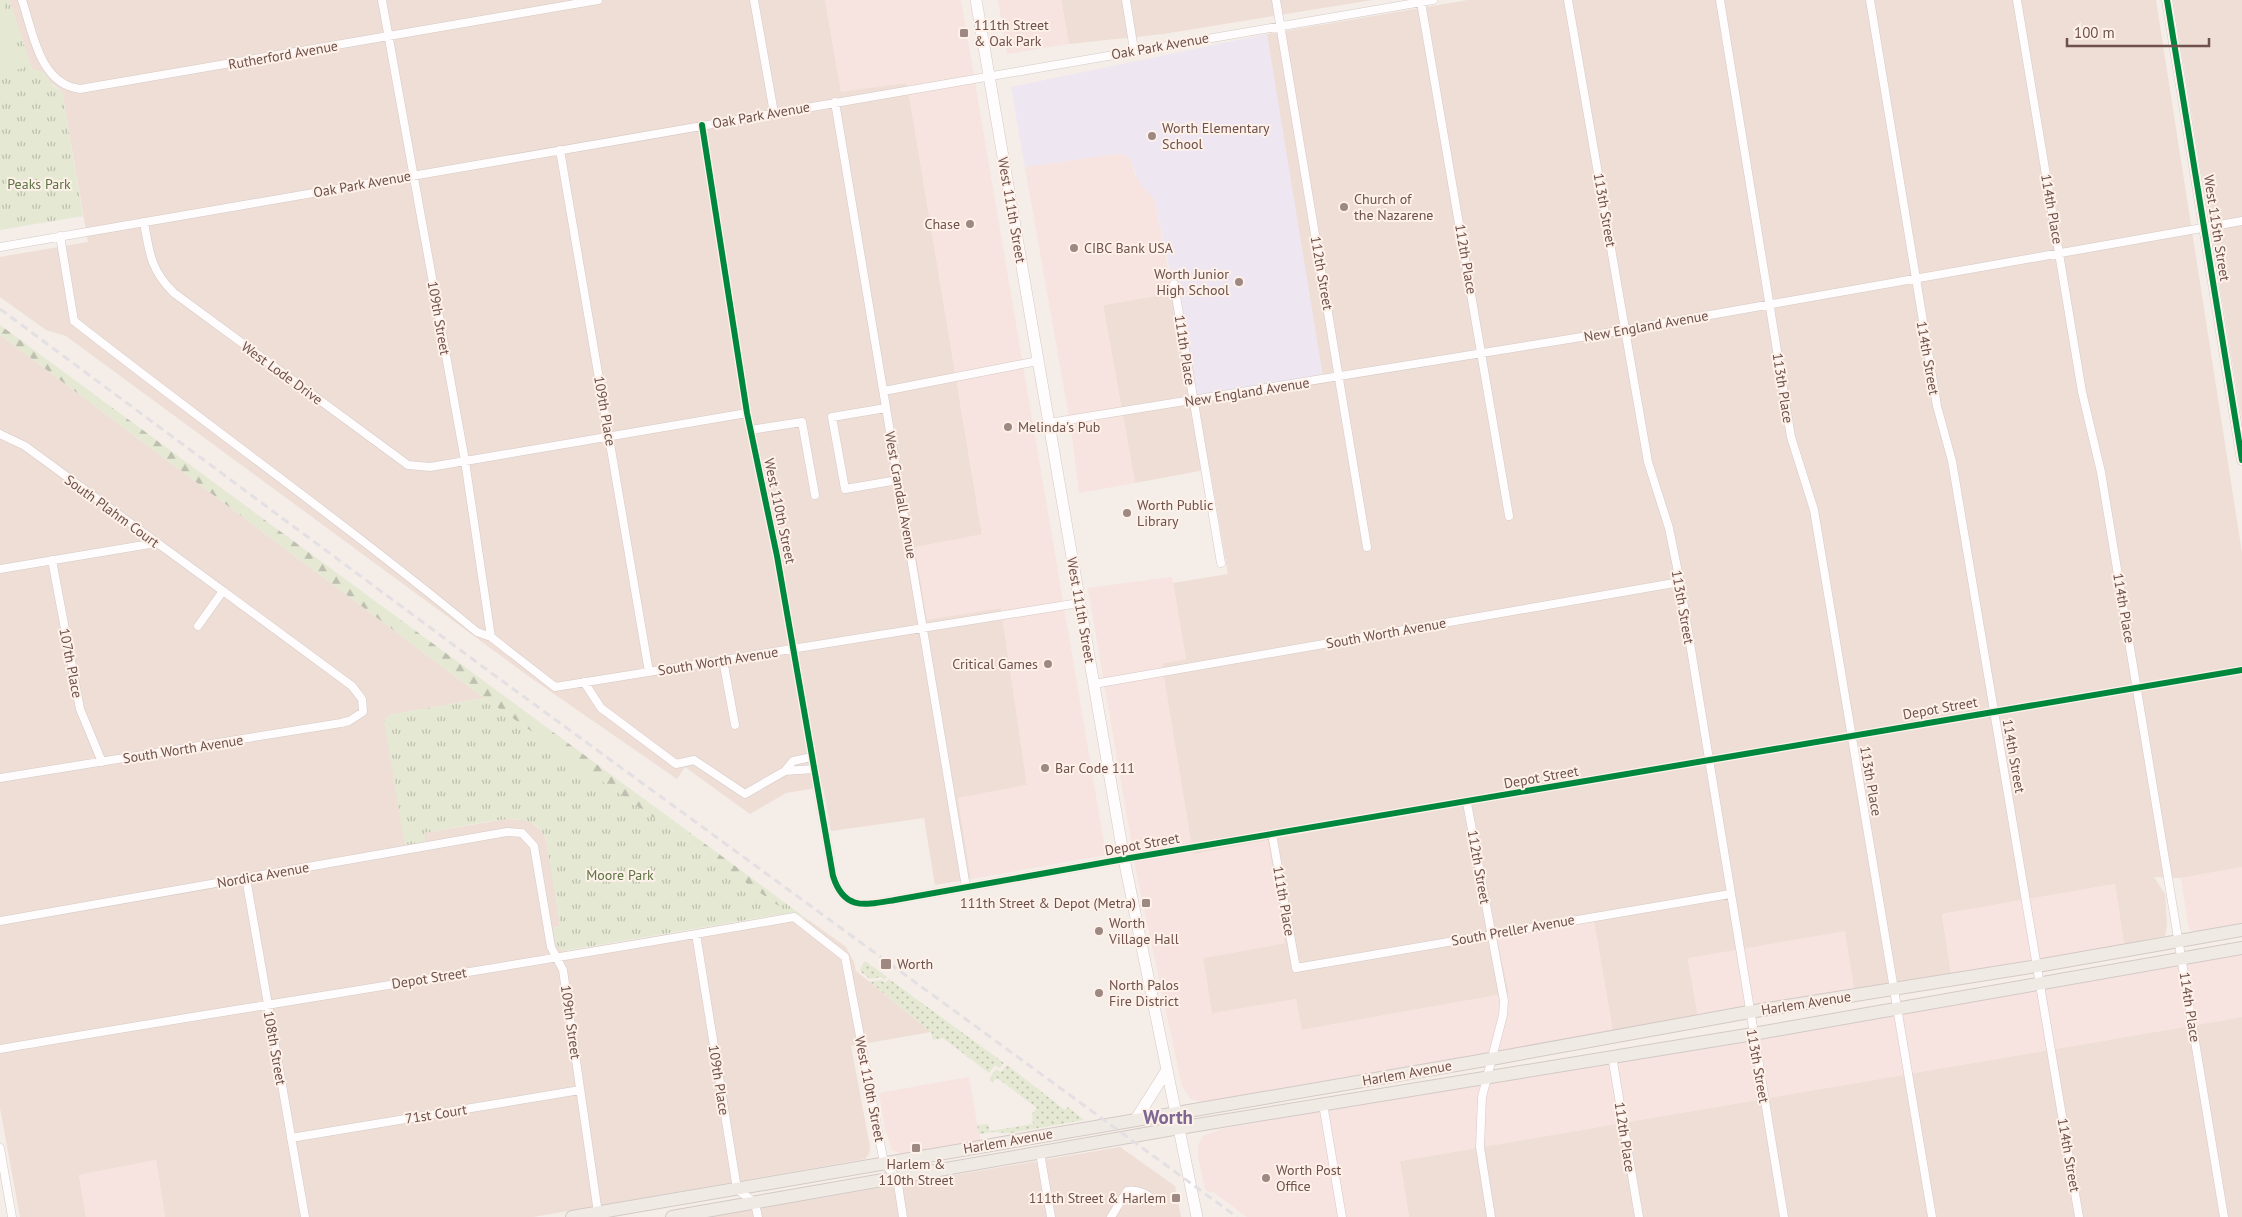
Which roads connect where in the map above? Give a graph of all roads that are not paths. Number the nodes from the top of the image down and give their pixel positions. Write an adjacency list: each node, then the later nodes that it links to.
1 (22, 0): 16 (street, Rutherford Avenue)
2 (382, 0): 16 (street, 109th Street)
3 (598, 0): 16 (street, Rutherford Avenue)
4 (754, 0): 20 (street)
5 (976, 0): 18 (main road, West 111th Street)
6 (1126, 0): 17 (street)
7 (1276, 0): 15 (street, 112th Street)
8 (1433, 0): 14 (street, Oak Park Avenue)
9 (1568, 0): 33 (street, 113th Street)
10 (1720, 0): 32 (street, 113th Place)
11 (1870, 0): 30 (street, 114th Street)
12 (2017, 0): 29 (street, 114th Place)
13 (2167, 0): 26 (street, West 115th Street)
14 (1421, 2): 15 (street, Oak Park Avenue); 34 (street, 112th Place)
15 (1280, 25): 17 (street, Oak Park Avenue); 36 (street, 112th Street)
16 (388, 37): 23 (street, 109th Street)
17 (1134, 50): 18 (street, Oak Park Avenue)
18 (988, 75): 19 (street, Oak Park Avenue); 35 (main road, West 111th Street)
19 (835, 102): 20 (street, Oak Park Avenue); 37 (street, West Crandall Avenue)
20 (774, 112): 21 (street, Oak Park Avenue)
21 (702, 125): 22 (street, Oak Park Avenue); 40 (street, West 110th Street)
22 (560, 150): 23 (street, Oak Park Avenue); 44 (street, 109th Place)
23 (414, 175): 25 (street, Oak Park Avenue); 46 (street, 109th Street)
24 (2242, 221): 26 (street, New England Avenue)
25 (144, 222): 27 (street, Oak Park Avenue); 46 (street, West Lode Drive)
26 (2204, 228): 29 (street, New England Avenue); 45 (street, West 115th Street)
27 (60, 236): 28 (street, Oak Park Avenue); 60 (street, South Worth Avenue)
28 (0, 247)
29 (2060, 253): 30 (street, New England Avenue); 67 (street, 114th Place)
30 (1915, 279): 32 (street, New England Avenue); 69 (street, 114th Street)
31 (1174, 284): 38 (street, 111th Place)
32 (1770, 304): 33 (street, New England Avenue); 71 (street, 113th Place)
33 (1625, 330): 34 (street, New England Avenue); 55 (street, 113th Street)
34 (1482, 354): 36 (street, New England Avenue); 49 (street, 112th Place)
35 (1038, 362): 37 (street); 41 (main road, West 111th Street)
36 (1340, 378): 38 (street, New England Avenue); 51 (street, 112th Street)
37 (884, 392): 39 (street, West Crandall Avenue)
38 (1193, 401): 41 (street, New England Avenue); 53 (street, 111th Place)
39 (886, 408): 47 (street, West Crandall Avenue); 47 (street)
40 (747, 413): 42 (street, West 110th Street); 44 (street)
41 (1049, 424): 57 (main road, West 111th Street)
42 (750, 430): 48 (street); 61 (street, West 110th Street)
43 (0, 434): 50 (street, South Plahm Court)
44 (610, 437): 46 (street); 64 (street, 109th Place)
45 (2242, 460)
46 (465, 461): 60 (street, 109th Street)
47 (898, 480): 59 (street, West Crandall Avenue)
48 (815, 496)
49 (1509, 516)
50 (156, 543): 52 (street); 56 (street, South Plahm Court)
51 (1367, 546)
52 (52, 560): 54 (street); 74 (street, 107th Place)
53 (1221, 563)
54 (0, 569)
55 (1680, 582): 66 (street, South Worth Avenue); 73 (street, 113th Street)
56 (223, 591): 58 (street); 68 (street, South Plahm Court)
57 (1079, 603): 59 (street, South Worth Avenue); 66 (main road, West 111th Street)
58 (198, 626)
59 (923, 628): 61 (street, South Worth Avenue); 83 (street, West Crandall Avenue)
60 (491, 637): 65 (street, South Worth Avenue)
61 (793, 649): 62 (street, South Worth Avenue); 72 (street, West 110th Street)
62 (723, 660): 64 (street, South Worth Avenue); 70 (street)
63 (2242, 670): 67 (street, Depot Street)
64 (650, 672): 65 (street, South Worth Avenue)
65 (584, 682): 76 (street)
66 (1094, 684): 81 (main road, West 111th Street)
67 (2137, 688): 69 (street, Depot Street); 90 (street, 114th Place)
68 (363, 712): 74 (street, South Worth Avenue)
69 (1994, 712): 71 (street, Depot Street); 95 (street, 114th Street)
70 (735, 725)
71 (1851, 736): 73 (street, Depot Street); 98 (street, 113th Place)
72 (812, 757): 75 (street, West 110th Street); 76 (street)
73 (1709, 760): 78 (street, Depot Street); 84 (street, 113th Street)
74 (102, 762): 77 (street, South Worth Avenue)
75 (814, 769): 76 (street); 85 (street, West 110th Street)
76 (785, 771)
77 (0, 778)
78 (1467, 803): 79 (street, Depot Street); 88 (street, 112th Street)
79 (1272, 834): 81 (street, Depot Street); 96 (street, 111th Place)
80 (526, 836): 82 (street, Nordica Avenue); 93 (street, 109th Street)
81 (1124, 859): 83 (street, Depot Street); 106 (main road, West 111th Street)
82 (246, 878): 86 (street, Nordica Avenue); 99 (street, 108th Street)
83 (966, 887): 85 (street, Depot Street)
84 (1730, 894): 88 (street, South Preller Avenue); 101 (street, 113th Street)
85 (846, 898)
86 (0, 921)
87 (2242, 930): 90 (main road, Harlem Avenue)
88 (1491, 933): 96 (street, South Preller Avenue); 105 (street, 112th Street)
89 (696, 934): 92 (street, Depot Street); 93 (street, Depot Street); 119 (street, 109th Place)
90 (2178, 941): 94 (street, 114th Place); 95 (main road, Harlem Avenue)
91 (2242, 948): 94 (main road, Harlem Avenue)
92 (845, 957): 117 (street, West 110th Street)
93 (557, 958): 99 (street, Depot Street); 109 (street, 109th Street)
94 (2182, 959): 97 (main road, Harlem Avenue); 138 (street, 114th Place)
95 (2037, 966): 97 (street, 114th Street); 98 (main road, Harlem Avenue)
96 (1296, 968)
97 (2040, 984): 100 (main road, Harlem Avenue); 137 (street, 114th Street)
98 (1893, 989): 100 (street, 113th Place); 101 (main road, Harlem Avenue)
99 (268, 1004): 103 (street, Depot Street); 114 (street, 108th Street)
100 (1897, 1009): 102 (main road, Harlem Avenue); 136 (street, 113th Place)
101 (1749, 1012): 102 (street, 113th Street); 105 (main road, Harlem Avenue)
102 (1753, 1034): 104 (main road, Harlem Avenue); 135 (street, 113th Street)
103 (0, 1049)
104 (1612, 1056): 107 (main road, Harlem Avenue); 134 (street, 112th Place)
105 (1491, 1059): 107 (street, 112th Street); 108 (main road, Harlem Avenue)
106 (1167, 1070): 111 (main road, West 111th Street); 112 (main road)
107 (1486, 1078): 110 (main road, Harlem Avenue); 133 (street, 112th Street)
108 (1321, 1088): 110 (main road); 111 (main road, Harlem Avenue)
109 (580, 1090): 114 (street, 71st Court); 122 (street, 109th Street)
110 (1323, 1104): 113 (main road, Harlem Avenue); 132 (street)
111 (1176, 1113): 112 (main road, Harlem Avenue); 113 (main road, West 111th Street)
112 (1136, 1120): 117 (main road, Harlem Avenue)
113 (1179, 1128): 116 (main road, Harlem Avenue); 131 (main road, West 111th Street)
114 (291, 1138): 124 (street, 108th Street)
115 (0, 1148): 123 (street)
116 (1040, 1153): 118 (main road, Harlem Avenue); 129 (street)
117 (884, 1163): 118 (street, West 110th Street); 119 (main road, Harlem Avenue)
118 (896, 1178): 121 (main road, Harlem Avenue); 128 (street, West 110th Street)
119 (737, 1188): 121 (street); 122 (main road, Harlem Avenue)
120 (1154, 1202): 130 (street)
121 (755, 1203): 126 (main road, Harlem Avenue); 127 (street)
122 (598, 1213): 125 (main road, Harlem Avenue)
123 (12, 1217)
124 (305, 1217)
125 (572, 1217)
126 (672, 1217)
127 (758, 1217)
128 (903, 1217)
129 (1051, 1217)
130 (1112, 1217)
131 (1197, 1217)
132 (1342, 1217)
133 (1491, 1217)
134 (1638, 1217)
135 (1784, 1217)
136 (1932, 1217)
137 (2079, 1217)
138 (2224, 1217)

